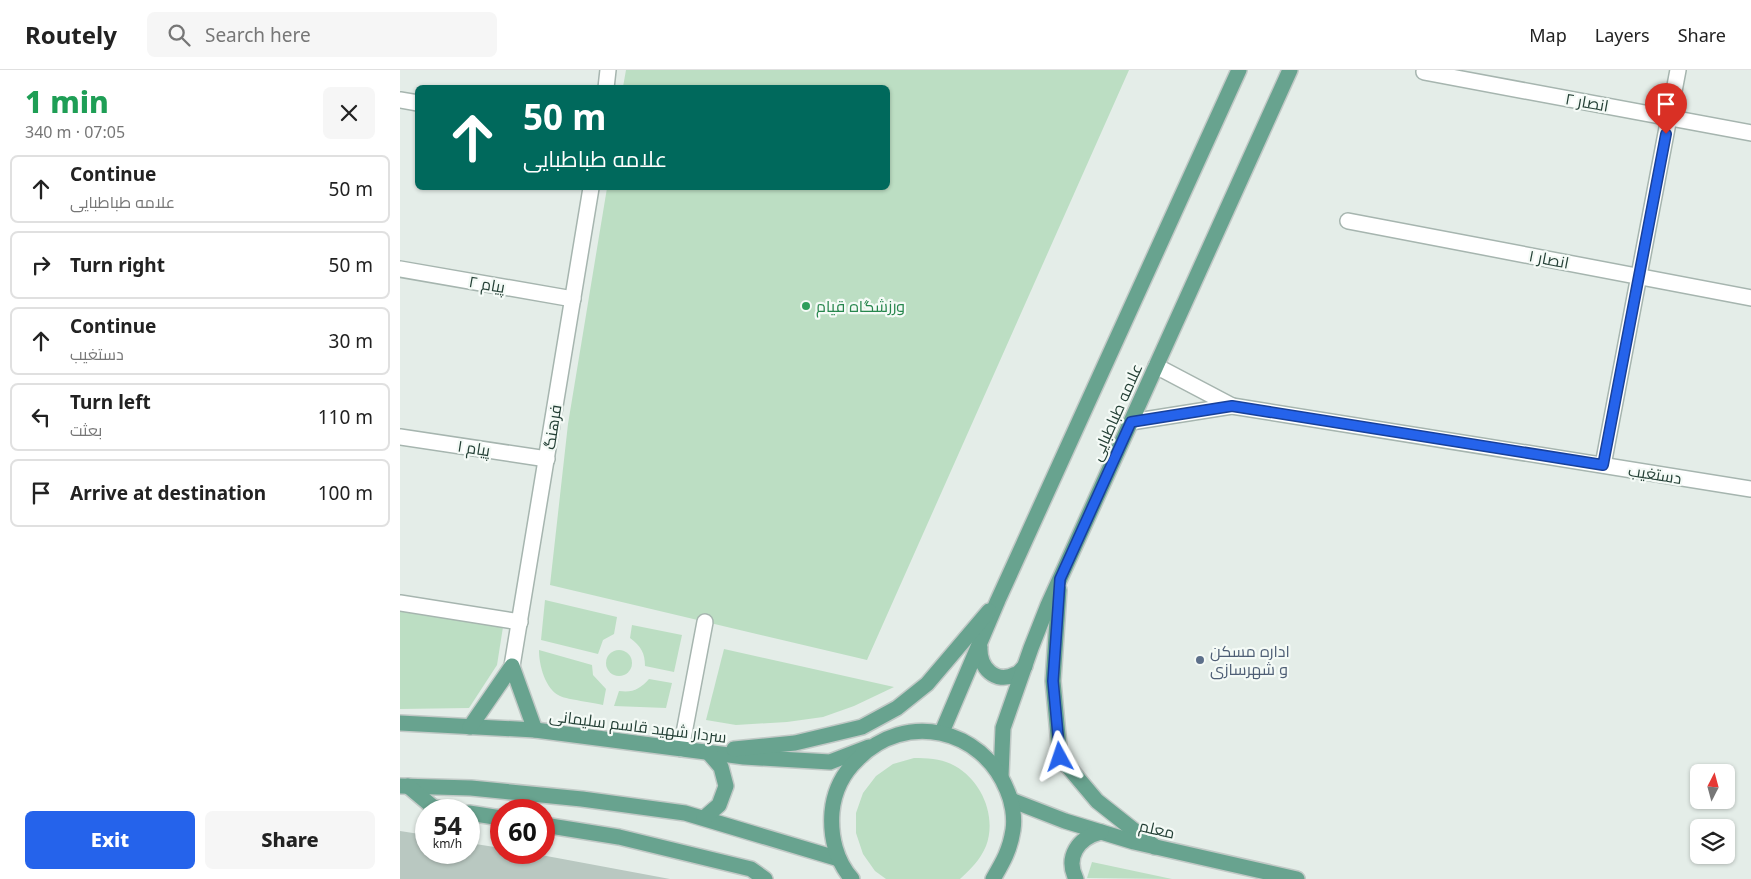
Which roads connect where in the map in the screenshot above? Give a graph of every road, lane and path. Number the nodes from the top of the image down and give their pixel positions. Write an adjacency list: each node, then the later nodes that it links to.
1 (608, 70): 6 (street)
2 (1239, 70): 25 (main road, علامه طباطبایی)
3 (1290, 70): 17 (main road, علامه طباطبایی)
4 (1678, 70): 9 (street)
5 (1424, 72): 9 (street, انصار ۲)
6 (606, 85)
7 (400, 100): 8 (street)
8 (415, 102)
9 (1669, 117): 10 (street, انصار ۲); 14 (street)
10 (1751, 133)
11 (591, 190): 16 (street, فرهنگ)
12 (1348, 221): 14 (street, انصار ۱)
13 (400, 269): 16 (street, پیام ۲)
14 (1639, 276): 15 (street, انصار ۱); 22 (street)
15 (1751, 298)
16 (573, 299): 21 (street, فرهنگ)
17 (1156, 366): 18 (street); 19 (main road, علامه طباطبایی)
18 (1232, 406): 19 (street); 22 (street, دستغیب)
19 (1131, 422): 24 (main road, علامه طباطبایی)
20 (400, 436): 21 (street, پیام ۱)
21 (547, 459): 27 (street, فرهنگ)
22 (1603, 465): 23 (street, دستغیب)
23 (1751, 489)
24 (1060, 579): 31 (main road, علامه طباطبایی); 46 (main road)
25 (998, 600): 29 (main road, علامه طباطبایی); 38 (main road)
26 (400, 603): 27 (street)
27 (520, 622): 30 (street, فرهنگ)
28 (705, 622): 37 (street)
29 (980, 645): 31 (main road); 35 (main road, علامه طباطبایی)
30 (512, 666): 33 (main road); 34 (main road)
31 (1025, 666): 39 (main road, علامه طباطبایی)
32 (400, 723): 33 (main road, سردار شهید قاسم سلیمانی)
33 (470, 727): 34 (main road, سردار شهید قاسم سلیمانی)
34 (534, 730): 37 (main road, سردار شهید قاسم سلیمانی)
35 (942, 732): 36 (main road, سردار شهید قاسم سلیمانی); 39 (main road, سردار شهید قاسم سلیمانی)
36 (868, 747): 38 (main road, سردار شهید قاسم سلیمانی); 47 (main road)
37 (681, 748): 38 (main road, سردار شهید قاسم سلیمانی)
38 (708, 752): 43 (main road)
39 (1001, 776): 42 (main road)
40 (404, 786): 41 (main road); 43 (main road)
41 (422, 799)
42 (1011, 800): 45 (main road, معلم); 49 (main road)
43 (704, 818): 47 (main road)
44 (555, 827): 48 (main road)
45 (1101, 832): 46 (main road, معلم); 50 (main road)
46 (1155, 847): 51 (main road, معلم)
47 (845, 872)
48 (765, 879)
49 (993, 879)
50 (1076, 879)
51 (1298, 879)

